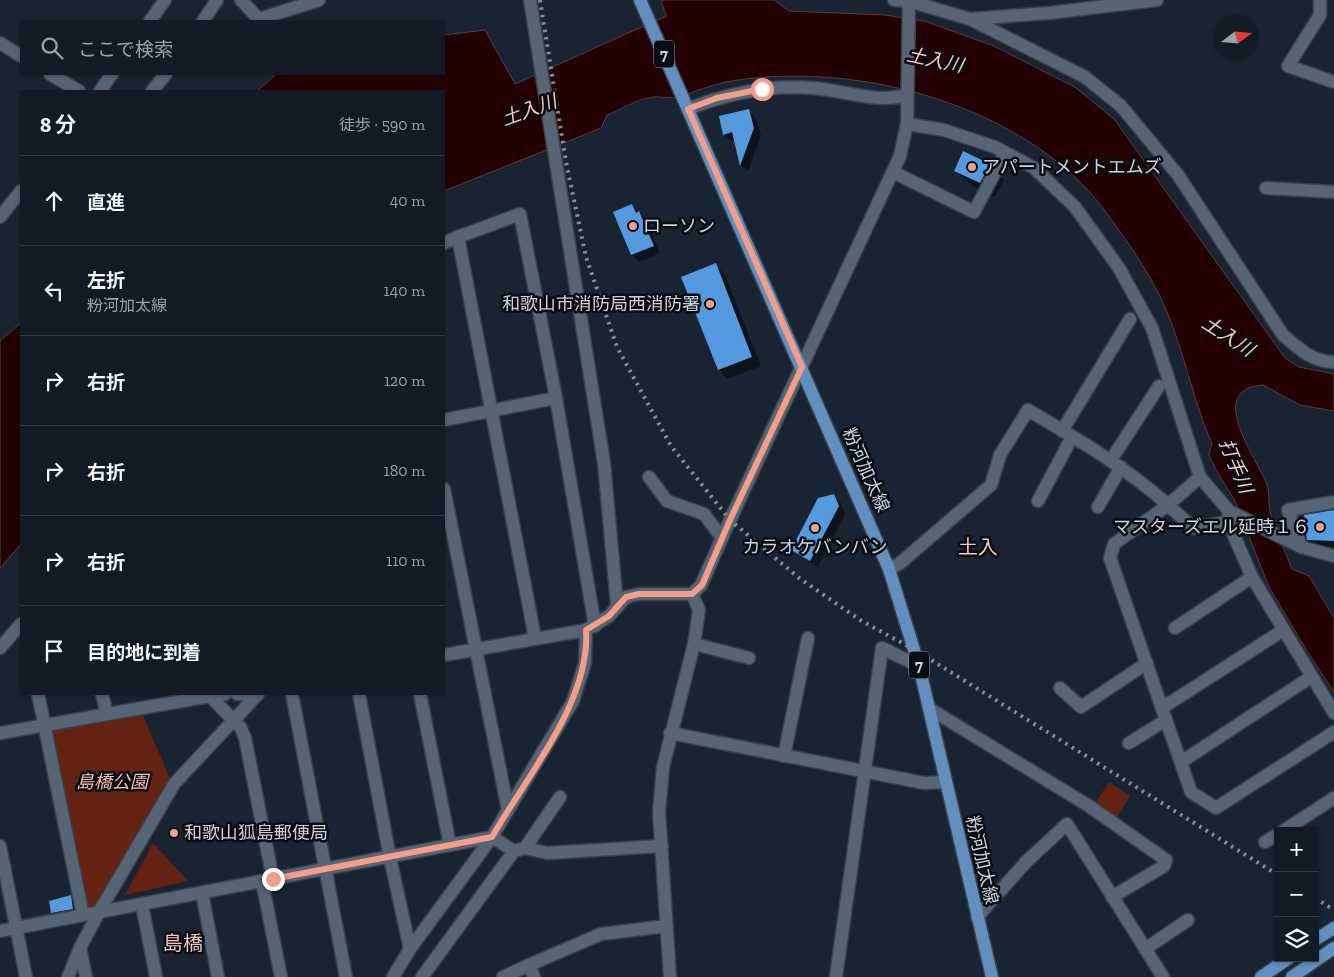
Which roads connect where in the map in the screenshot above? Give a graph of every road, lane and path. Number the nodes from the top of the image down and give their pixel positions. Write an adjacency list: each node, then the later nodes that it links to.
1 (165, 0): 12 (street)
2 (217, 0): 13 (street)
3 (241, 0): 4 (street)
4 (320, 0)
5 (530, 0): 57 (street)
6 (640, 0): 24 (main road, 粉河加太線 / 7)
7 (894, 0): 10 (street)
8 (1157, 0): 11 (street)
9 (1320, 0): 19 (street)
10 (910, 4): 11 (street); 23 (street)
11 (970, 19): 35 (street)
12 (151, 20)
13 (204, 20)
14 (0, 43): 15 (street)
15 (20, 55)
16 (52, 75): 20 (street)
17 (111, 75): 21 (street)
18 (165, 75): 22 (street)
19 (1334, 82)
20 (77, 90)
21 (101, 90)
22 (153, 90)
23 (907, 95): 24 (street); 25 (street)
24 (688, 109): 36 (main road, 粉河加太線 / 7)
25 (907, 124): 26 (street); 27 (street)
26 (1005, 153): 27 (street); 44 (street)
27 (893, 172): 36 (street)
28 (1266, 188): 30 (street)
29 (20, 192): 31 (street)
30 (1334, 192)
31 (0, 218)
32 (458, 237): 33 (street); 38 (street); 39 (street)
33 (445, 244)
34 (1130, 318): 41 (street)
35 (1334, 362)
36 (802, 367): 51 (street); 54 (main road, 粉河加太線 / 7)
37 (1159, 386): 42 (street)
38 (556, 398): 39 (street); 59 (street)
39 (491, 410): 40 (street); 62 (street)
40 (445, 420)
41 (1068, 434): 42 (street); 46 (street); 54 (street)
42 (1116, 463): 48 (street); 49 (street)
43 (649, 477): 51 (street)
44 (1200, 477): 48 (street); 50 (street)
45 (445, 494): 66 (street)
46 (1038, 501)
47 (1334, 502): 52 (street)
48 (1168, 505): 50 (street); 69 (street)
49 (1098, 507)
50 (1232, 517): 52 (street); 55 (street)
51 (722, 538): 56 (street)
52 (1301, 547): 53 (street)
53 (1334, 556)
54 (889, 569): 70 (main road, 粉河加太線 / 7)
55 (1252, 577): 60 (street); 61 (street)
56 (692, 594): 57 (street); 64 (street)
57 (617, 605): 59 (street)
58 (20, 625): 65 (street)
59 (590, 628): 62 (street); 99 (street)
60 (1175, 628)
61 (1282, 631): 71 (street); 82 (street)
62 (535, 638): 66 (street)
63 (808, 638): 93 (street)
64 (694, 644): 68 (street); 91 (street)
65 (0, 648)
66 (475, 648): 67 (street); 99 (street)
67 (445, 655)
68 (749, 658)
69 (1147, 663): 72 (street); 82 (street)
70 (919, 666): 83 (main road, 粉河加太線 / 7); 95 (street)
71 (1311, 678): 84 (street); 94 (street)
72 (1060, 688)
73 (38, 695): 88 (street)
74 (102, 695): 85 (street)
75 (218, 695): 80 (street)
76 (255, 695): 86 (street)
77 (292, 695): 109 (street)
78 (359, 695): 108 (street)
79 (420, 695): 104 (street)
80 (210, 696): 81 (street); 86 (street)
81 (165, 698): 85 (street)
82 (1162, 708): 87 (street)
83 (930, 709): 96 (main road, 粉河加太線 / 7); 112 (street)
84 (1334, 713)
85 (107, 714): 88 (street)
86 (233, 720): 110 (street); 114 (street)
87 (1166, 720): 92 (street); 94 (street)
88 (45, 725): 90 (street); 115 (street)
89 (1334, 732): 94 (street)
90 (0, 733)
91 (670, 733): 93 (street); 106 (street)
92 (1129, 743)
93 (784, 756): 95 (street)
94 (1181, 762)
95 (866, 772): 96 (street); 140 (street)
96 (946, 782): 116 (main road, 粉河加太線 / 7)
97 (560, 797): 107 (street)
98 (1334, 798): 100 (street)
99 (508, 810): 102 (street)
100 (1289, 827)
101 (1274, 836): 103 (street)
102 (492, 837): 104 (street); 107 (street); 125 (street)
103 (1265, 842)
104 (450, 845): 108 (street)
105 (0, 846): 120 (street)
106 (662, 846): 107 (street); 118 (street)
107 (520, 850): 137 (street)
108 (390, 858): 109 (street); 125 (street)
109 (326, 870): 110 (street); 135 (street)
110 (267, 880): 111 (street); 134 (street)
111 (202, 893): 113 (street); 133 (street)
112 (1112, 896): 116 (street); 126 (street)
113 (142, 905): 114 (street); 132 (street)
114 (99, 912): 115 (street); 123 (street)
115 (83, 915): 120 (street)
116 (977, 916): 141 (main road, 粉河加太線 / 7)
117 (1188, 920): 126 (street)
118 (667, 926): 128 (street); 139 (street)
119 (1334, 928): 122 (main road)
120 (16, 929): 121 (street); 129 (street)
121 (0, 931)
122 (1319, 937)
123 (80, 948): 130 (street); 131 (street)
124 (1334, 948): 144 (main road)
125 (410, 949): 136 (street)
126 (1145, 949): 142 (street)
127 (1283, 962): 143 (main road)
128 (532, 971): 138 (street)
129 (26, 977)
130 (68, 977)
131 (86, 977)
132 (156, 977)
133 (218, 977)
134 (281, 977)
135 (346, 977)
136 (393, 977)
137 (422, 977)
138 (503, 977)
139 (670, 977)
140 (836, 977)
141 (992, 977)
142 (1163, 977)
143 (1262, 977)
144 (1292, 977)

